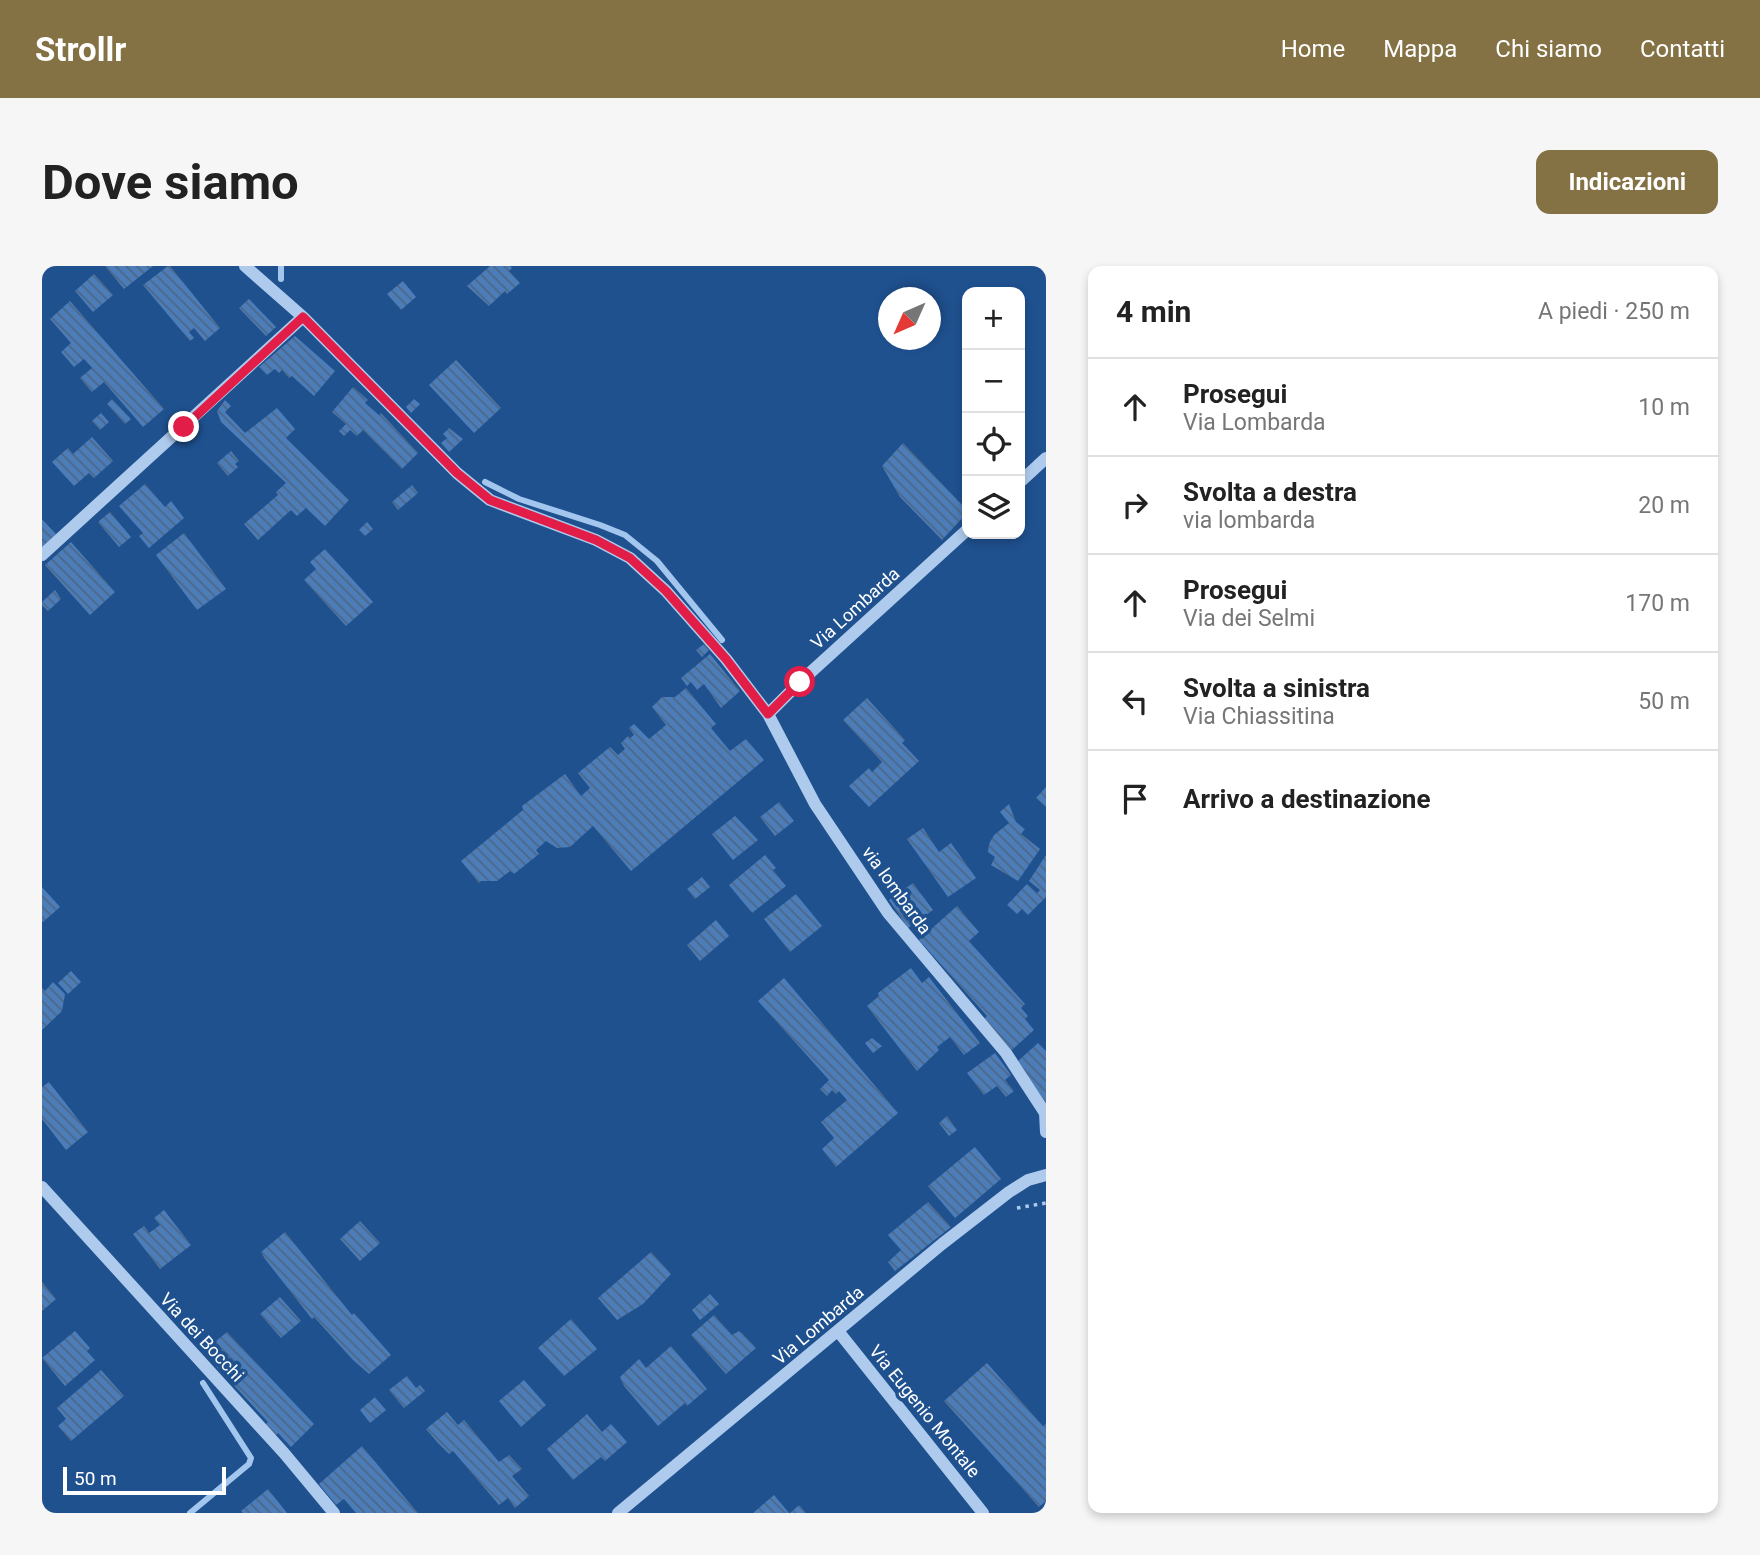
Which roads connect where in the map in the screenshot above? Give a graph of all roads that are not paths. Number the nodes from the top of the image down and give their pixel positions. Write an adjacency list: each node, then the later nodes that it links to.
1 (245, 266): 2 (street, via lombarda)
2 (303, 317): 6 (street); 7 (street, via lombarda)
3 (1046, 458): 4 (street)
4 (1025, 477)
5 (962, 535): 7 (street, Via Lombarda)
6 (42, 555)
7 (768, 714): 8 (street, via lombarda)
8 (1046, 1132)
9 (1046, 1175): 11 (street, Via Lombarda)
10 (45, 1196): 12 (street, Via dei Bocchi)
11 (838, 1331): 13 (street, Via Lombarda); 14 (street, Via Eugenio Montale)
12 (334, 1513)
13 (618, 1513)
14 (984, 1513)

